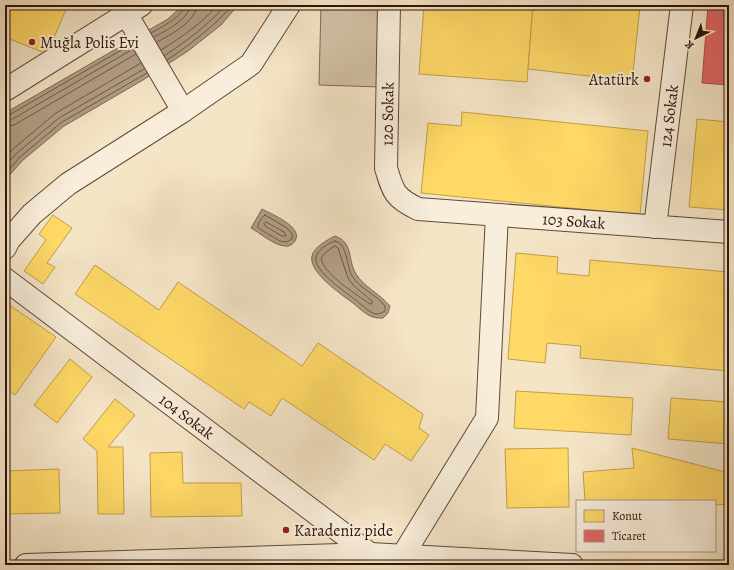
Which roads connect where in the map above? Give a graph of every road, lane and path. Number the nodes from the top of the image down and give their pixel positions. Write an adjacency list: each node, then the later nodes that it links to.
1 (289, 5): 6 (street)
2 (389, 5): 7 (street, 120 Sokak)
3 (682, 5): 9 (street, 124 Sokak)
4 (131, 13): 5 (street); 6 (street)
5 (5, 90)
6 (183, 111): 11 (street)
7 (418, 209): 8 (street, 103 Sokak)
8 (497, 215): 9 (street, 103 Sokak); 14 (street)
9 (655, 227): 10 (street, 103 Sokak)
10 (729, 232)
11 (5, 248)
12 (5, 279): 13 (street, 104 Sokak)
13 (370, 554): 14 (street); 16 (street)
14 (403, 555): 15 (street)
15 (445, 562): 17 (street)
16 (26, 565)
17 (572, 565)

